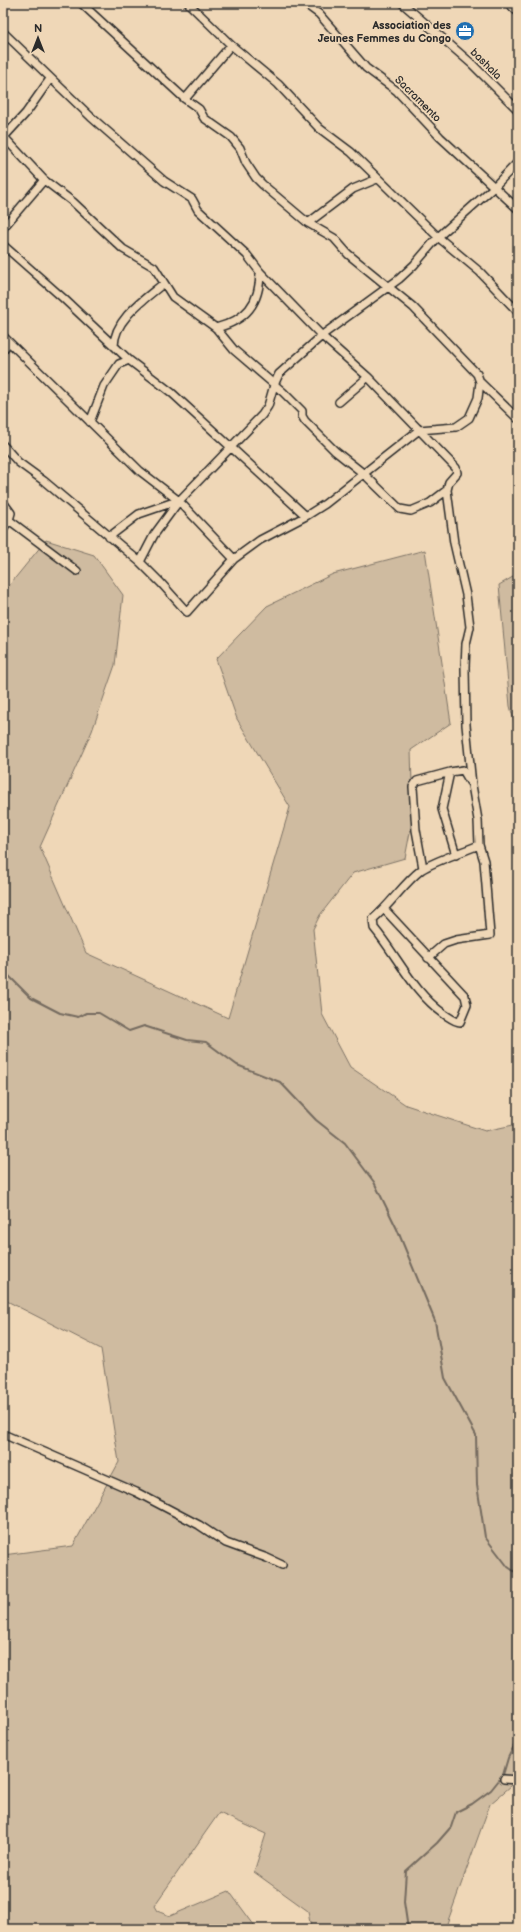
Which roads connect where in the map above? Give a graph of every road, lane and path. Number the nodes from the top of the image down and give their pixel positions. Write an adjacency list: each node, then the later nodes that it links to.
1 (81, 3): 10 (street)
2 (188, 3): 8 (street)
3 (304, 3): 16 (street, Sacramento)
4 (402, 3): 11 (street, bashala)
5 (508, 3): 6 (street)
6 (518, 12)
7 (3, 32): 9 (street)
8 (231, 45): 10 (street); 14 (street)
9 (50, 79): 12 (street); 22 (street)
10 (184, 99): 18 (street)
11 (518, 110)
12 (4, 136): 15 (street)
13 (518, 162): 16 (street)
14 (377, 179): 18 (street); 20 (street)
15 (44, 180): 19 (street); 23 (street)
16 (493, 188): 17 (street, Sacramento); 20 (street)
17 (518, 209)
18 (308, 223): 24 (street)
19 (3, 228)
20 (438, 236): 24 (street); 25 (street)
21 (3, 245): 30 (street)
22 (260, 272): 26 (street); 28 (street)
23 (164, 283): 26 (street); 30 (street)
24 (389, 286): 28 (street); 34 (street)
25 (518, 312)
26 (216, 328): 35 (street)
27 (3, 336): 29 (street)
28 (322, 336): 33 (street); 35 (street)
29 (9, 342): 31 (street); 38 (street)
30 (114, 346): 32 (street)
31 (3, 350)
32 (129, 360): 38 (street); 41 (street)
33 (368, 377): 36 (street); 39 (street)
34 (480, 382): 37 (street); 39 (street)
35 (274, 385): 41 (street); 42 (street)
36 (339, 402)
37 (518, 419)
38 (90, 422): 44 (street)
39 (419, 430): 42 (street); 43 (street)
40 (3, 446): 49 (street)
41 (231, 448): 44 (street); 46 (street)
42 (364, 474): 43 (street); 46 (street)
43 (447, 490): 54 (street)
44 (178, 501): 49 (street); 50 (street); 51 (street)
45 (3, 502): 47 (street)
46 (306, 516): 50 (street)
47 (9, 520): 48 (street); 52 (street)
48 (3, 529)
49 (109, 537): 51 (street)
50 (234, 559): 51 (street)
51 (140, 562)
52 (77, 571)
53 (450, 772): 54 (street); 56 (street); 57 (street)
54 (472, 785): 55 (street)
55 (479, 846): 56 (street); 59 (street)
56 (456, 855): 57 (street)
57 (423, 868): 58 (street)
58 (384, 910): 59 (street); 59 (street)
59 (428, 958)
60 (3, 1434): 61 (street)
61 (282, 1565)
62 (504, 1780): 63 (street)
63 (518, 1780)

